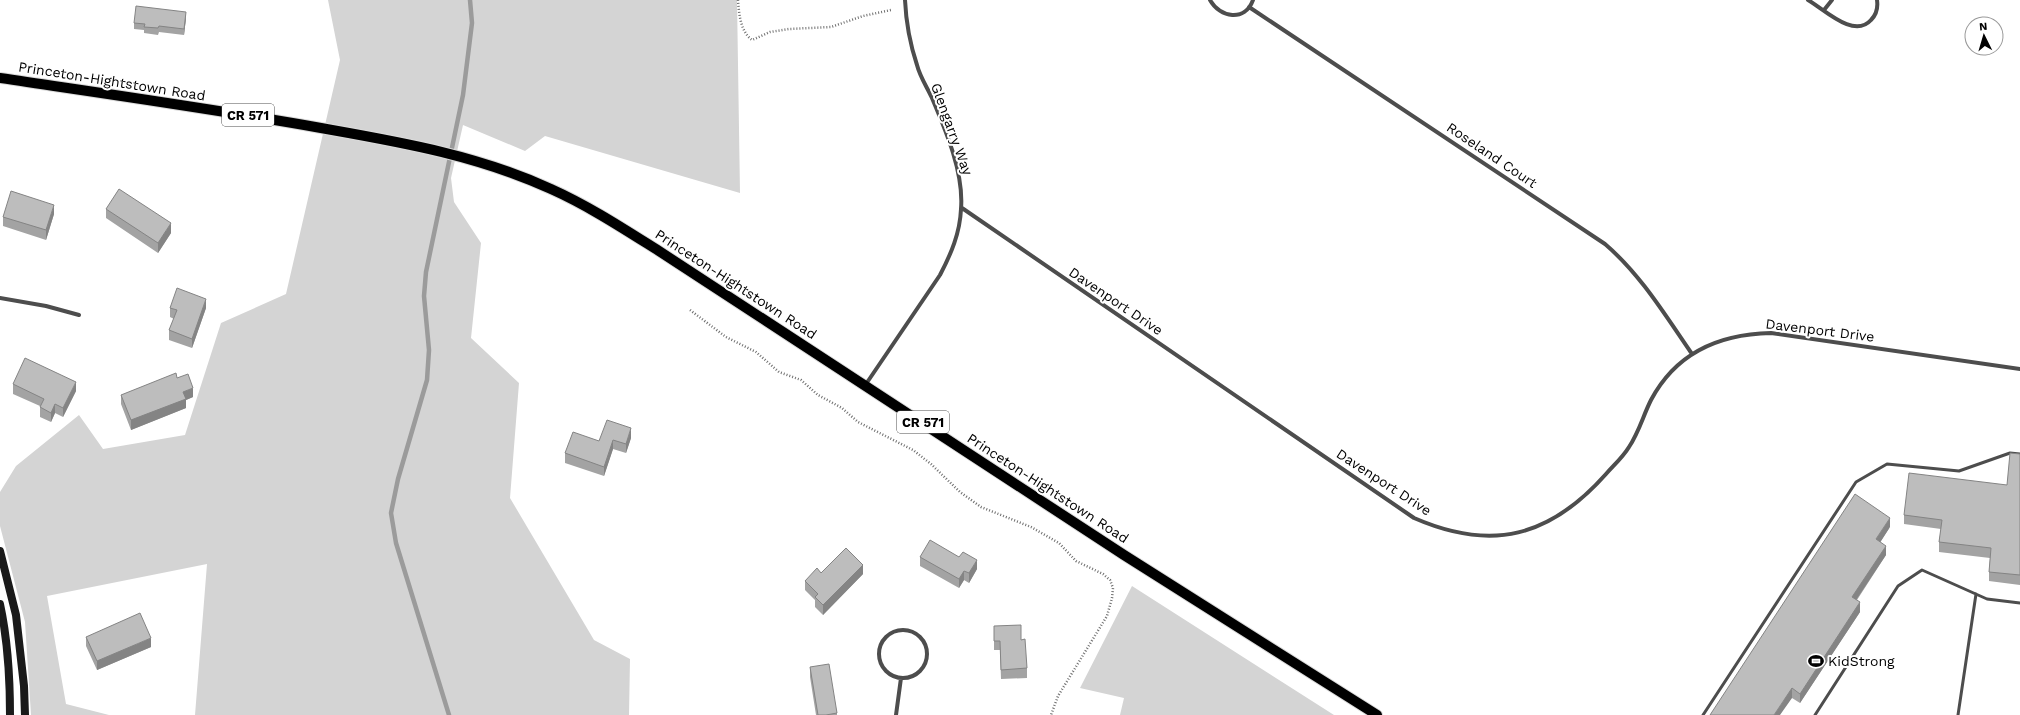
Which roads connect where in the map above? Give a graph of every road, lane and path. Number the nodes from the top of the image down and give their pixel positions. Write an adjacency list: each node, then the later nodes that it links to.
1 (738, 0): 9 (path)
2 (904, 0): 12 (street, Glengarry Way)
3 (1210, 0): 8 (street)
4 (1253, 0): 8 (street)
5 (1808, 0): 10 (street)
6 (1832, 0): 10 (street)
7 (1877, 0): 10 (street)
8 (1249, 7): 16 (street, Roseland Court)
9 (891, 10)
10 (1824, 10)
11 (0, 78): 18 (main road, Princeton-Hightstown Road / CR 571)
12 (962, 208): 16 (street, Davenport Drive); 18 (street, Glengarry Way)
13 (0, 298): 15 (street)
14 (690, 310): 28 (path)
15 (79, 315)
16 (1692, 354): 17 (street, Davenport Drive)
17 (2020, 369)
18 (866, 384): 29 (main road, Princeton-Hightstown Road / CR 571)
19 (2020, 454): 30 (lane)
20 (0, 551): 26 (street)
21 (1976, 594): 22 (lane); 31 (lane); 32 (lane)
22 (2020, 603)
23 (0, 604): 25 (street)
24 (901, 678): 24 (street); 27 (street)
25 (10, 715)
26 (25, 715)
27 (896, 715)
28 (1051, 715)
29 (1377, 715)
30 (1703, 715)
31 (1815, 715)
32 (1958, 715)

